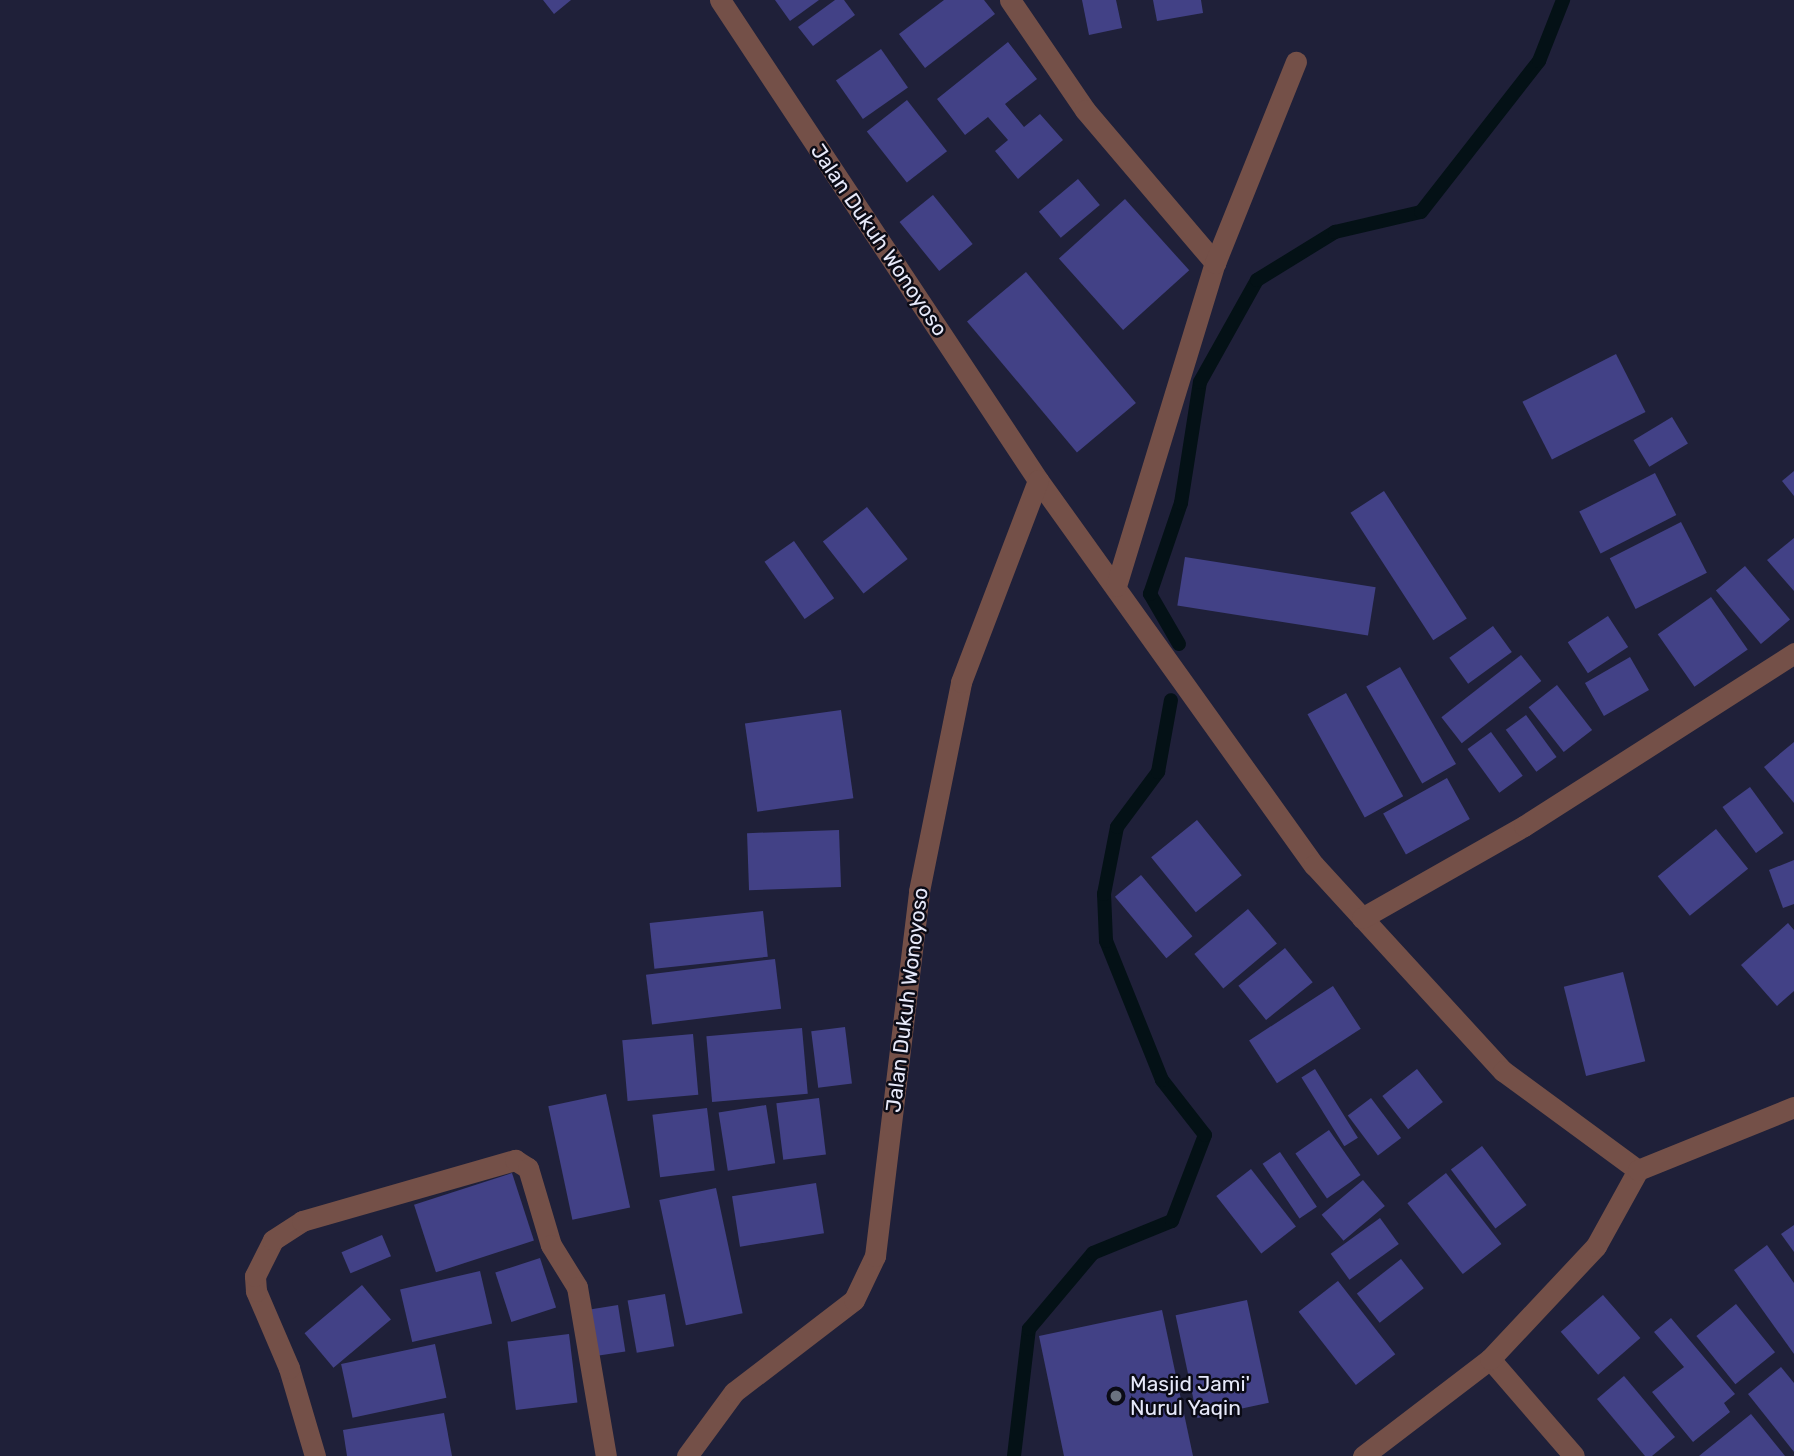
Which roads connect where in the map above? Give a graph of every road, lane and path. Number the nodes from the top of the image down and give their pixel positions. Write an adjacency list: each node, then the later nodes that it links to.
1 (720, 0): 5 (street, Jalan Dukuh Wonoyoso)
2 (1010, 0): 4 (street)
3 (1296, 62): 4 (street)
4 (1215, 263): 6 (street)
5 (1038, 480): 6 (street, Jalan Dukuh Wonoyoso); 14 (street, Jalan Dukuh Wonoyoso)
6 (1116, 586): 8 (street, Jalan Dukuh Wonoyoso)
7 (1794, 653): 8 (street)
8 (1362, 918): 10 (street, Jalan Dukuh Wonoyoso)
9 (1794, 1107): 10 (street)
10 (1638, 1170): 11 (street)
11 (1490, 1359): 15 (street); 16 (street)
12 (315, 1456): 13 (street)
13 (606, 1456)
14 (687, 1456)
15 (1363, 1456)
16 (1574, 1456)

